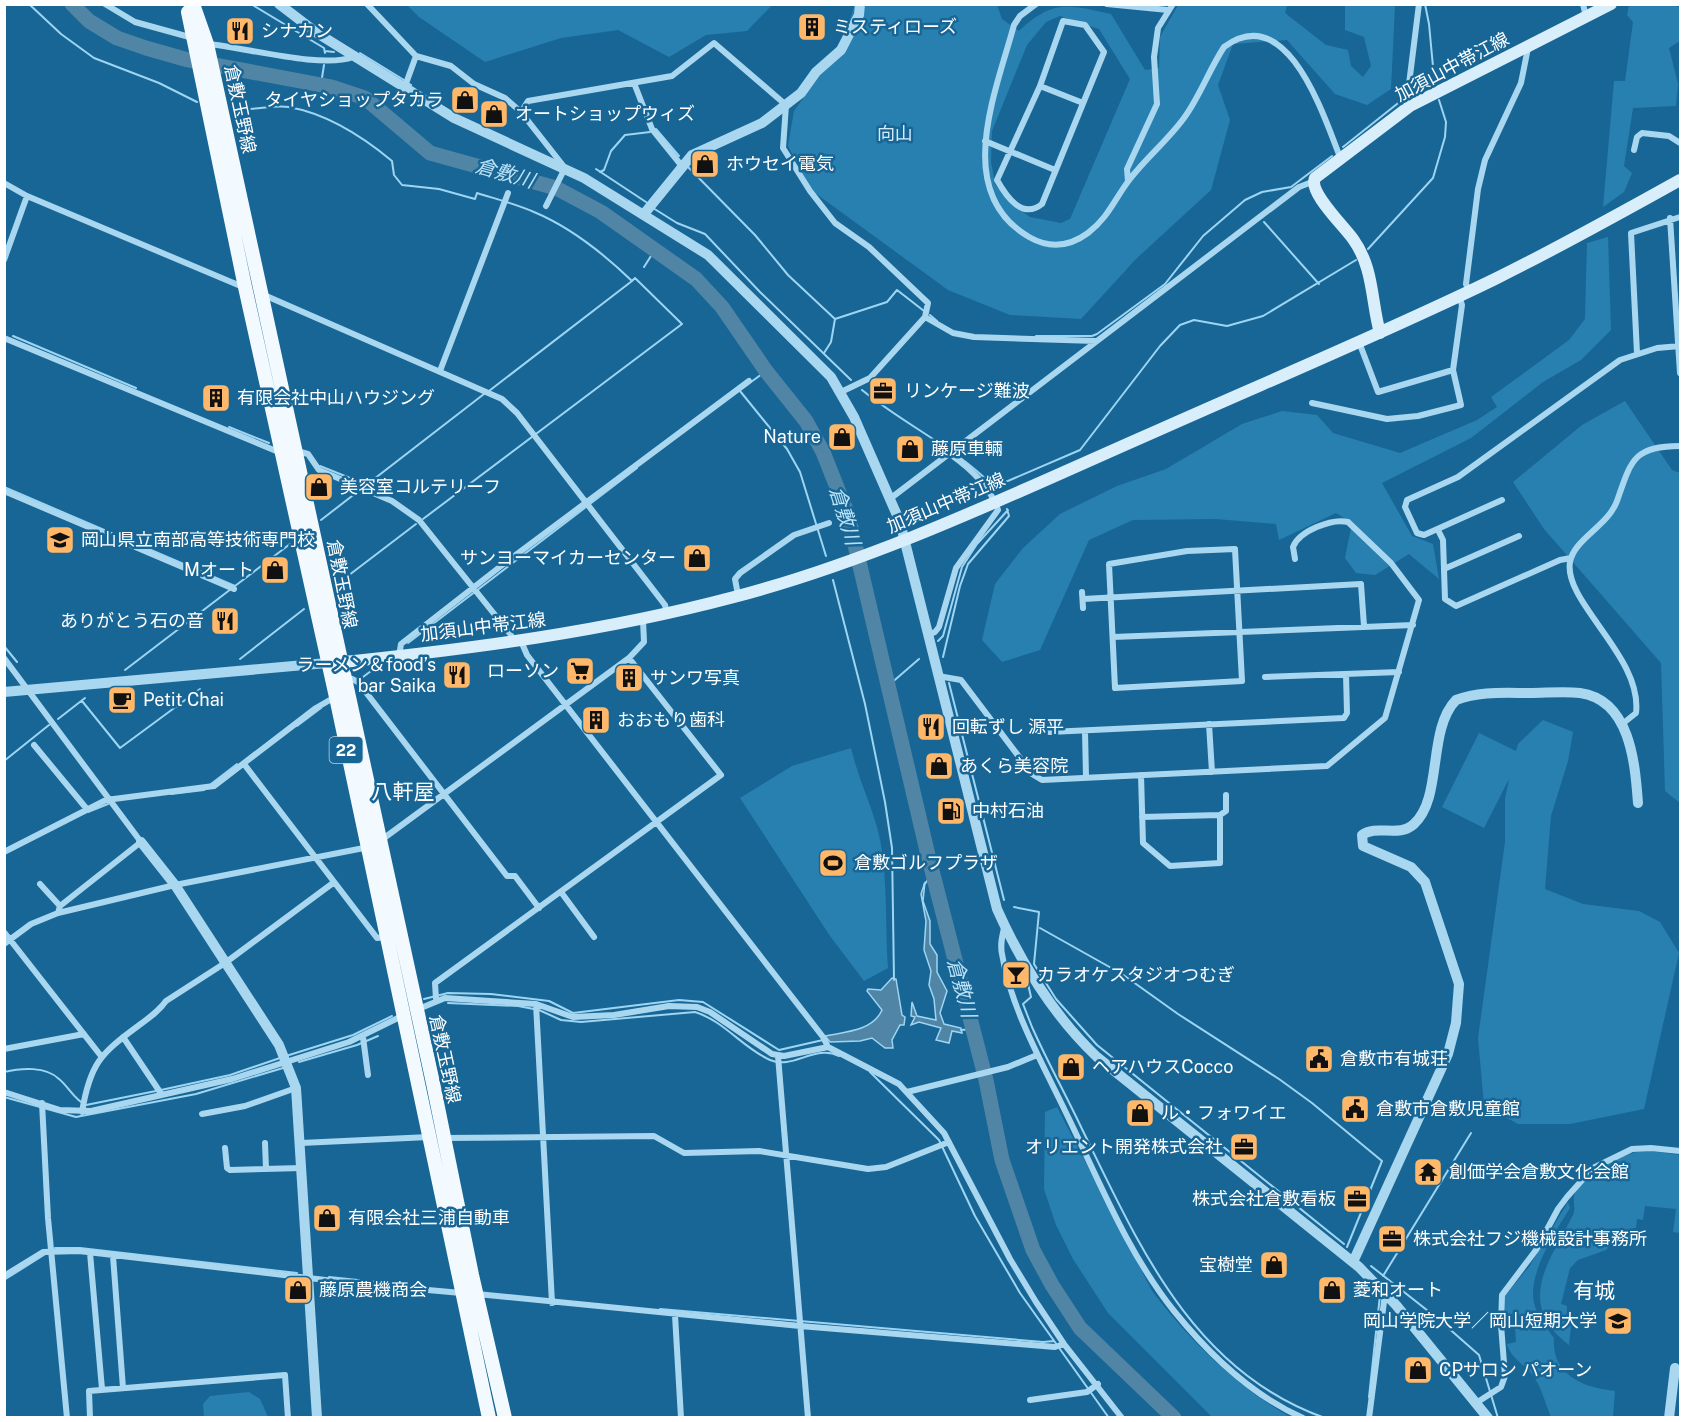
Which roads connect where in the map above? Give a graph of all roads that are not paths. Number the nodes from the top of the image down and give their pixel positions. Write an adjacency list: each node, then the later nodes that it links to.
1 (105, 4): 14 (street)
2 (187, 4): 14 (main road, 倉敷玉野線 / 22)
3 (194, 4): 14 (main road, 倉敷玉野線 / 22)
4 (200, 4): 14 (street)
5 (279, 4): 17 (street)
6 (367, 4): 16 (street)
7 (860, 4): 22 (street)
8 (1036, 4): 26 (street)
9 (1107, 4): 12 (street)
10 (1419, 4): 23 (street)
11 (1611, 4): 13 (main road, 加須山中帯江線)
12 (1171, 8): 34 (street)
13 (1585, 11): 15 (main road, 加須山中帯江線)
14 (198, 42): 17 (street); 44 (main road, 倉敷玉野線 / 22); 45 (main road, 倉敷玉野線 / 22)
15 (1528, 47): 23 (main road, 加須山中帯江線); 46 (street)
16 (416, 56): 20 (street); 24 (street)
17 (353, 57): 20 (street)
18 (634, 83): 22 (street); 24 (street); 30 (street)
19 (1040, 86): 21 (street); 21 (street); 28 (street)
20 (404, 88): 32 (street)
21 (1083, 103): 31 (street)
22 (786, 105): 30 (street); 47 (street)
23 (1410, 106): 29 (main road, 加須山中帯江線)
24 (520, 112): 32 (street)
25 (1679, 139): 27 (street)
26 (984, 141): 28 (street); 34 (street)
27 (1634, 150)
28 (1011, 152): 31 (street); 31 (street)
29 (1340, 157): 34 (street); 35 (main road, 加須山中帯江線)
30 (681, 165): 40 (street)
31 (1054, 170)
32 (564, 171): 39 (street); 40 (street)
33 (1680, 180): 46 (main road, 加須山中帯江線)
34 (1128, 181)
35 (1312, 182): 48 (main road); 50 (street)
36 (4, 183): 37 (street)
37 (27, 196): 43 (street); 44 (street)
38 (506, 199): 55 (street)
39 (547, 205)
40 (649, 208): 58 (street)
41 (1680, 217): 42 (street)
42 (1670, 218): 52 (street); 53 (street)
43 (4, 260)
44 (245, 287): 45 (street); 61 (main road, 倉敷玉野線 / 22)
45 (262, 294): 55 (street); 61 (main road, 倉敷玉野線 / 22)
46 (1464, 294): 48 (main road, 加須山中帯江線); 54 (street)
47 (925, 317): 50 (street); 58 (street)
48 (1380, 333): 51 (main road, 加須山中帯江線)
49 (4, 338): 61 (street)
50 (1096, 341): 62 (street)
51 (1359, 342): 54 (street); 66 (main road, 加須山中帯江線)
52 (1680, 346): 53 (street); 56 (street)
53 (1637, 353): 69 (street)
54 (1453, 370): 59 (street)
55 (440, 371): 67 (street)
56 (1680, 373)
57 (749, 381): 67 (street)
58 (841, 392): 64 (street)
59 (1311, 403)
60 (1680, 446): 72 (street)
61 (288, 452): 76 (street); 92 (main road, 倉敷玉野線 / 22)
62 (952, 452): 64 (street); 66 (street)
63 (4, 491): 75 (street)
64 (891, 498): 71 (street)
65 (1502, 500): 69 (street)
66 (996, 502): 71 (main road, 加須山中帯江線); 86 (street)
67 (588, 505): 76 (street); 81 (street)
68 (829, 523): 78 (street)
69 (1438, 530): 74 (street)
70 (1519, 536): 74 (street)
71 (904, 540): 78 (main road, 加須山中帯江線); 86 (street)
72 (1571, 558): 74 (street); 103 (street)
73 (1295, 559): 83 (street)
74 (1444, 569)
75 (232, 588)
76 (475, 590): 88 (street); 89 (street)
77 (1238, 590): 79 (street); 79 (street); 84 (street); 85 (street)
78 (738, 596): 81 (main road, 加須山中帯江線)
79 (1111, 597): 80 (street); 87 (street)
80 (1083, 608)
81 (667, 614): 82 (main road, 加須山中帯江線)
82 (643, 620): 88 (main road, 加須山中帯江線); 91 (street)
83 (1413, 625): 84 (street); 93 (street)
84 (1364, 626): 85 (street)
85 (1240, 632): 87 (street); 87 (street)
86 (928, 635): 95 (street)
87 (1113, 637)
88 (517, 642): 89 (main road, 加須山中帯江線); 101 (street)
89 (399, 656): 92 (main road, 加須山中帯江線)
90 (4, 658): 98 (street)
91 (629, 658): 101 (street); 118 (street)
92 (334, 663): 98 (street); 100 (main road, 倉敷玉野線 / 22); 120 (main road, 倉敷玉野線 / 22)
93 (1399, 672): 94 (street); 108 (street)
94 (1346, 674): 96 (street); 102 (street)
95 (938, 676): 110 (street); 129 (street)
96 (1265, 677)
97 (352, 679): 112 (street)
98 (28, 690): 99 (street); 113 (street)
99 (4, 692)
100 (336, 697): 107 (street); 120 (main road, 倉敷玉野線 / 22)
101 (565, 705): 112 (street); 118 (street)
102 (1209, 724): 104 (street); 108 (street)
103 (1621, 725): 114 (street); 169 (street)
104 (1084, 731): 105 (street); 110 (street)
105 (1050, 732)
106 (34, 745): 115 (street)
107 (244, 764): 113 (street); 122 (street)
108 (1212, 772): 109 (street)
109 (1141, 775): 110 (street); 117 (street)
110 (1086, 777)
111 (1226, 795): 116 (street)
112 (445, 796): 120 (street); 127 (street)
113 (110, 799): 115 (street); 119 (street)
114 (1638, 803)
115 (86, 808): 121 (street)
116 (1220, 815): 117 (street); 117 (street)
117 (1142, 817)
118 (657, 822): 126 (street); 142 (street)
119 (141, 842): 125 (street); 128 (street)
120 (374, 845): 122 (street); 131 (main road, 倉敷玉野線 / 22); 138 (main road, 倉敷玉野線 / 22)
121 (4, 852)
122 (315, 859): 123 (street); 125 (street)
123 (333, 883): 131 (street); 135 (street)
124 (40, 884): 128 (street)
125 (175, 885): 128 (street); 135 (street)
126 (561, 892): 127 (street); 132 (street)
127 (539, 908): 136 (street)
128 (59, 909): 133 (street)
129 (1004, 926): 144 (street); 169 (street)
130 (4, 932): 133 (street)
131 (386, 937): 138 (main road, 倉敷玉野線 / 22)
132 (594, 938)
133 (11, 940): 134 (street); 139 (street)
134 (4, 944)
135 (225, 963): 140 (street); 146 (street)
136 (435, 996): 137 (street); 138 (street)
137 (535, 1008): 147 (street); 156 (street)
138 (410, 1012): 141 (street); 157 (main road, 倉敷玉野線 / 22)
139 (84, 1034): 143 (street); 145 (street)
140 (123, 1037): 145 (street); 151 (street)
141 (364, 1041): 146 (street); 148 (street)
142 (826, 1041): 147 (street); 152 (street)
143 (4, 1048)
144 (1038, 1055): 152 (street); 194 (street)
145 (101, 1056): 154 (street)
146 (285, 1058): 149 (street); 151 (street)
147 (778, 1060): 163 (street)
148 (368, 1075)
149 (296, 1088): 155 (street); 159 (street)
150 (4, 1092): 153 (street)
151 (160, 1092): 154 (street)
152 (907, 1092): 160 (street)
153 (42, 1107): 154 (street); 166 (street)
154 (83, 1107)
155 (202, 1114)
156 (543, 1136): 157 (street); 163 (street); 175 (street)
157 (437, 1137): 159 (street); 172 (main road, 倉敷玉野線 / 22); 173 (main road, 倉敷玉野線 / 22)
158 (265, 1143): 165 (street)
159 (301, 1143): 164 (street)
160 (944, 1144): 163 (street); 178 (street)
161 (225, 1148): 165 (street)
162 (1680, 1151): 184 (street)
163 (785, 1155): 177 (street)
164 (302, 1168): 165 (street); 171 (street)
165 (266, 1169)
166 (51, 1251): 167 (street); 170 (street); 185 (street)
167 (90, 1253): 168 (street); 182 (street)
168 (113, 1256): 171 (street); 181 (street)
169 (1353, 1262): 174 (street)
170 (4, 1276)
171 (309, 1278): 172 (street); 188 (street)
172 (463, 1293): 173 (street); 189 (main road, 倉敷玉野線 / 22)
173 (478, 1294): 175 (street); 190 (main road, 倉敷玉野線 / 22)
174 (1386, 1294): 184 (street); 195 (street)
175 (552, 1301): 176 (street)
176 (675, 1315): 177 (street); 191 (street)
177 (799, 1323): 178 (street); 192 (street)
178 (1060, 1345): 180 (street)
179 (1675, 1368): 197 (street)
180 (1098, 1384): 183 (street); 193 (street)
181 (123, 1388): 182 (street); 187 (street)
182 (102, 1389): 186 (street)
183 (1030, 1400)
184 (1476, 1403): 196 (street)
185 (67, 1418)
186 (90, 1418)
187 (288, 1418)
188 (317, 1418)
189 (489, 1418)
190 (505, 1418)
191 (681, 1418)
192 (808, 1418)
193 (1122, 1418)
194 (1303, 1418)
195 (1369, 1418)
196 (1488, 1418)
197 (1669, 1418)

